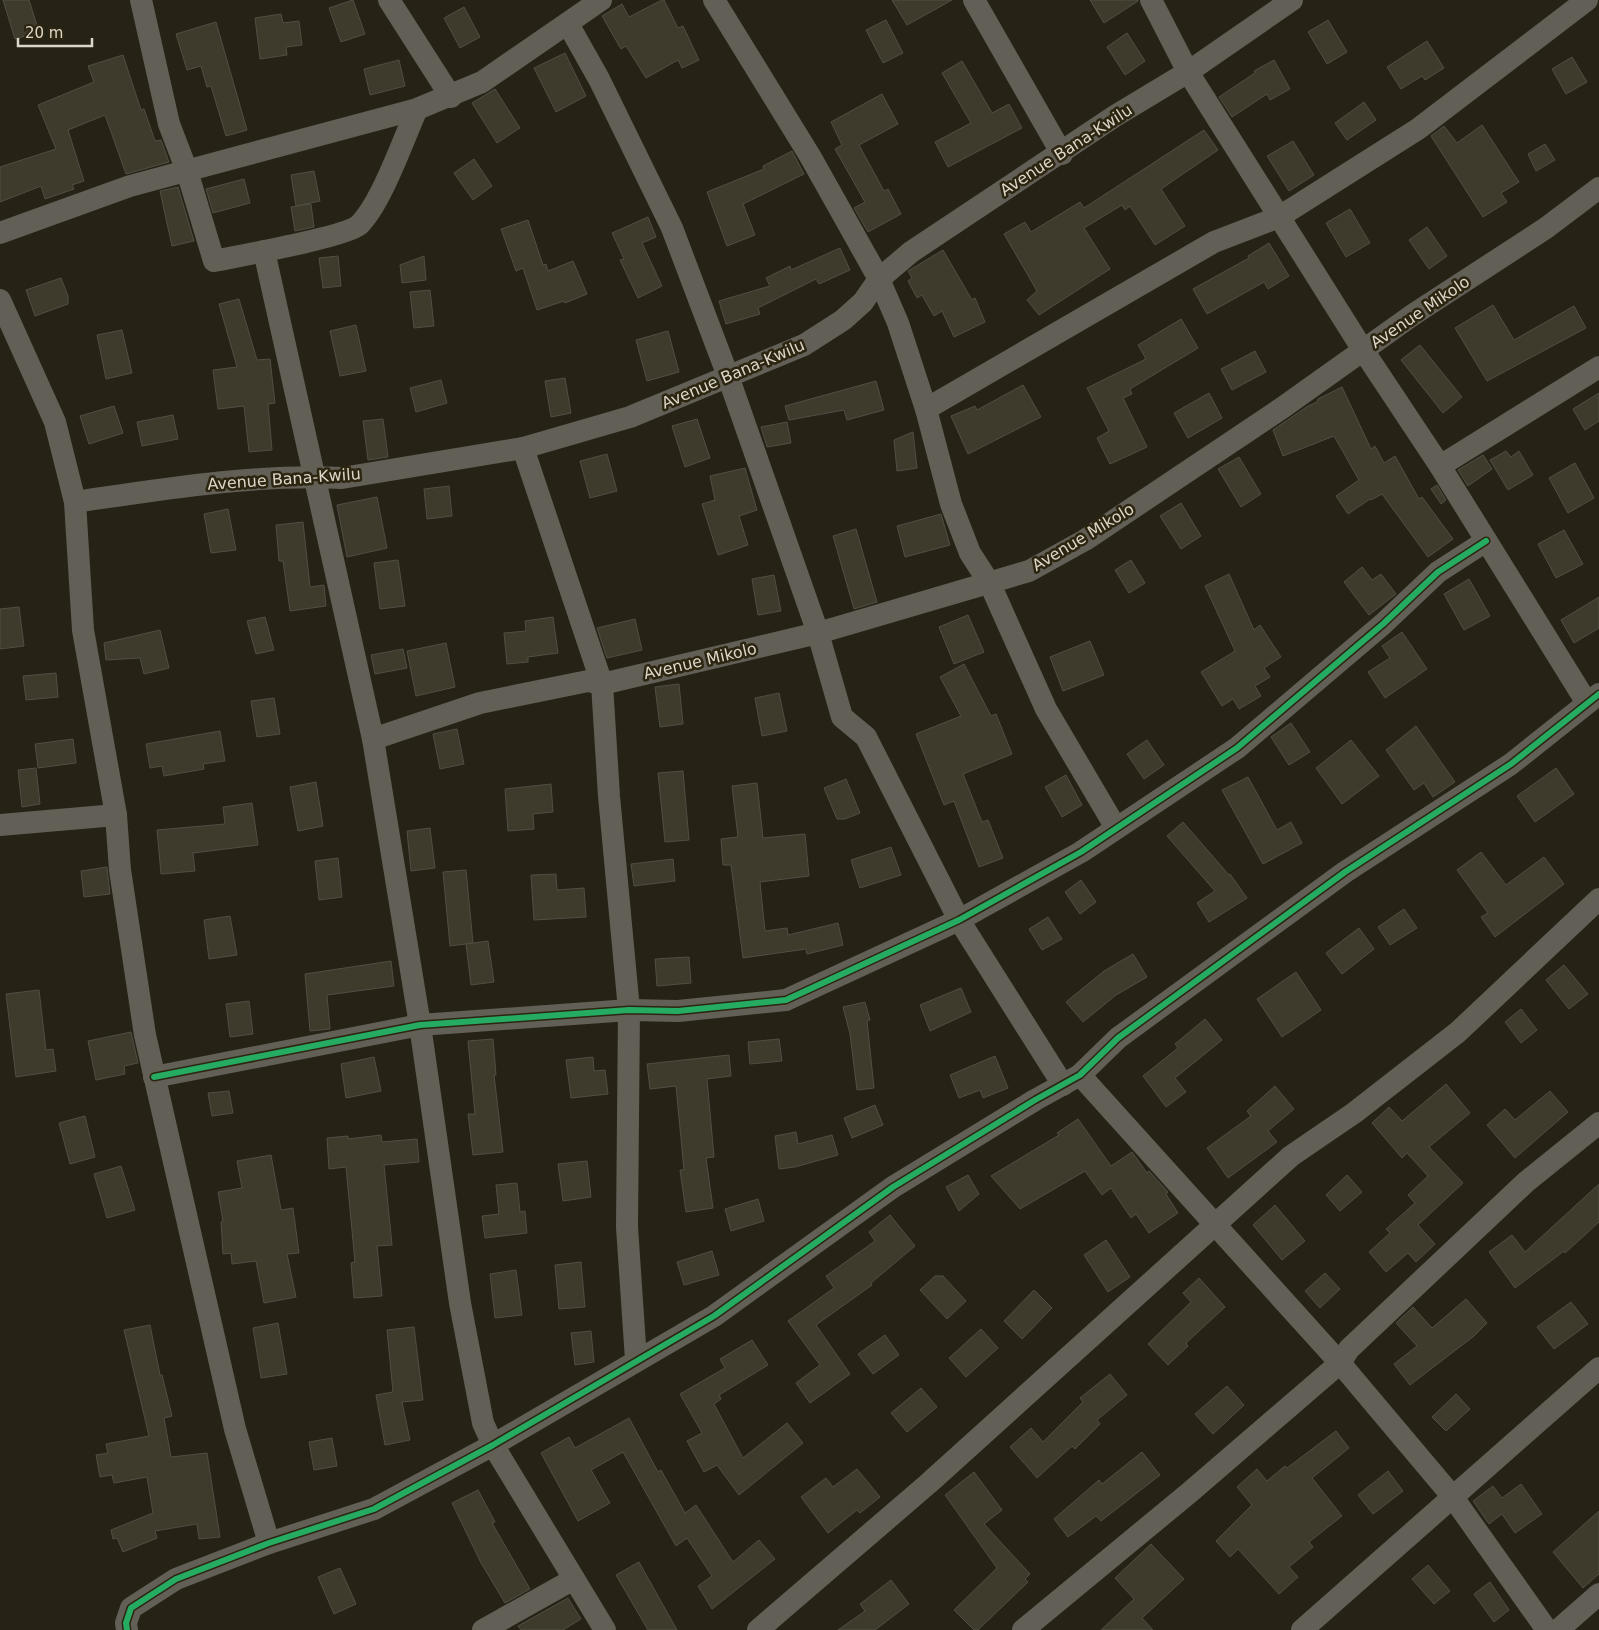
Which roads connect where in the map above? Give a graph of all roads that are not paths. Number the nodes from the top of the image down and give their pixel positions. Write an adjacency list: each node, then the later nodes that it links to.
1 (141, 0): 16 (street)
2 (389, 0): 13 (street)
3 (601, 0): 11 (street)
4 (714, 0): 21 (street)
5 (974, 0): 15 (street)
6 (1151, 0): 12 (street)
7 (1292, 0): 12 (street, Avenue Bana-Kwilu)
8 (1587, 0): 18 (street)
9 (1596, 0): 10 (street)
10 (1599, 6)
11 (568, 24): 13 (street); 25 (street)
12 (1188, 72): 15 (street, Avenue Bana-Kwilu); 18 (street)
13 (451, 97): 14 (street)
14 (417, 109): 16 (street); 20 (street)
15 (1062, 154): 21 (street, Avenue Bana-Kwilu)
16 (187, 170): 19 (street); 20 (street)
17 (1599, 188): 23 (street, Avenue Mikolo)
18 (1279, 217): 23 (street); 26 (street)
19 (0, 233)
20 (264, 251): 29 (street)
21 (879, 279): 25 (street, Avenue Bana-Kwilu); 26 (street)
22 (0, 300): 30 (street)
23 (1363, 350): 28 (street); 32 (street, Avenue Mikolo)
24 (1599, 367): 28 (street)
25 (728, 376): 27 (street, Avenue Bana-Kwilu); 33 (street)
26 (926, 409): 32 (street)
27 (523, 448): 29 (street, Avenue Bana-Kwilu); 34 (street)
28 (1440, 466): 31 (street)
29 (314, 477): 30 (street, Avenue Bana-Kwilu); 36 (street)
30 (75, 502): 37 (street)
31 (1486, 541): 35 (street); 39 (street)
32 (990, 584): 33 (street, Avenue Mikolo); 39 (street)
33 (818, 633): 34 (street, Avenue Mikolo); 41 (street)
34 (602, 684): 36 (street, Avenue Mikolo); 42 (street)
35 (1593, 699): 45 (street)
36 (373, 739): 43 (street)
37 (116, 816): 38 (street); 44 (street)
38 (0, 825)
39 (1116, 828): 41 (street)
40 (1599, 900): 47 (street)
41 (959, 920): 42 (street); 45 (street)
42 (629, 1010): 43 (street); 48 (street)
43 (420, 1025): 44 (street); 51 (street)
44 (154, 1077): 53 (street)
45 (1072, 1080): 47 (street); 48 (street)
46 (1599, 1123): 49 (street)
47 (1215, 1226): 49 (street); 59 (street)
48 (636, 1360): 51 (street)
49 (1340, 1363): 52 (street); 60 (street)
50 (1599, 1368): 52 (street)
51 (493, 1445): 53 (street); 54 (street)
52 (1452, 1496): 61 (street); 62 (street)
53 (270, 1543): 56 (street)
54 (574, 1579): 57 (street); 58 (street)
55 (1599, 1594): 63 (street)
56 (127, 1630)
57 (483, 1630)
58 (605, 1630)
59 (758, 1630)
60 (1023, 1630)
61 (1302, 1630)
62 (1547, 1630)
63 (1558, 1630)

